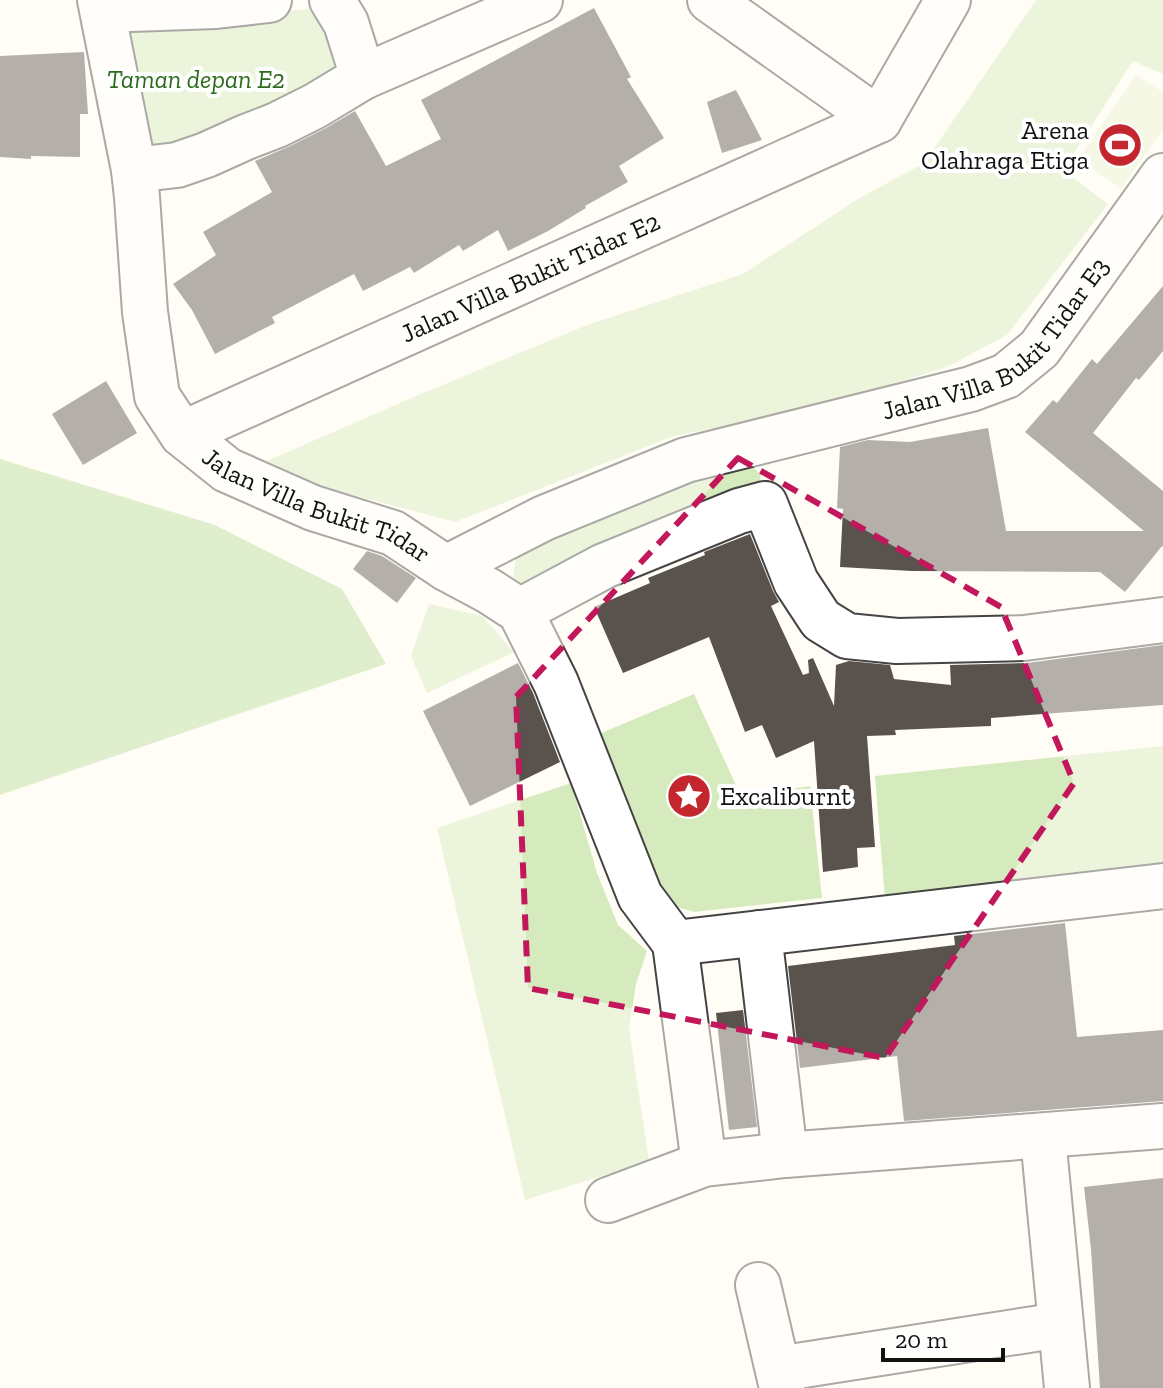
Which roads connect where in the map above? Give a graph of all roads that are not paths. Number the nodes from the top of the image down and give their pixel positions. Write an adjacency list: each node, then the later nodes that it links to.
1 (269, 0): 6 (street)
2 (332, 0): 7 (street)
3 (540, 0): 7 (street)
4 (710, 0): 8 (street)
5 (948, 0): 8 (street)
6 (101, 5): 9 (street, Jalan Villa Bukit Tidar)
7 (363, 77): 9 (street)
8 (879, 120): 11 (street, Jalan Villa Bukit Tidar E2)
9 (134, 170): 11 (street, Jalan Villa Bukit Tidar)
10 (1163, 176): 12 (street, Jalan Villa Bukit Tidar E3)
11 (182, 434): 14 (street, Jalan Villa Bukit Tidar)
12 (781, 436): 13 (street); 14 (street, Jalan Villa Bukit Tidar E3)
13 (765, 504): 15 (street); 16 (street)
14 (446, 568): 15 (street, Jalan Villa Bukit Tidar)
15 (520, 611): 19 (street)
16 (1159, 616)
17 (1163, 886): 18 (street)
18 (759, 933): 19 (street); 22 (street)
19 (675, 943): 23 (street)
20 (1163, 1126): 21 (street)
21 (1043, 1137): 22 (street); 26 (street)
22 (785, 1155): 23 (street)
23 (704, 1164): 24 (street)
24 (608, 1200)
25 (758, 1285): 27 (street)
26 (1060, 1325): 27 (street); 28 (street)
27 (780, 1378)
28 (1067, 1388)

